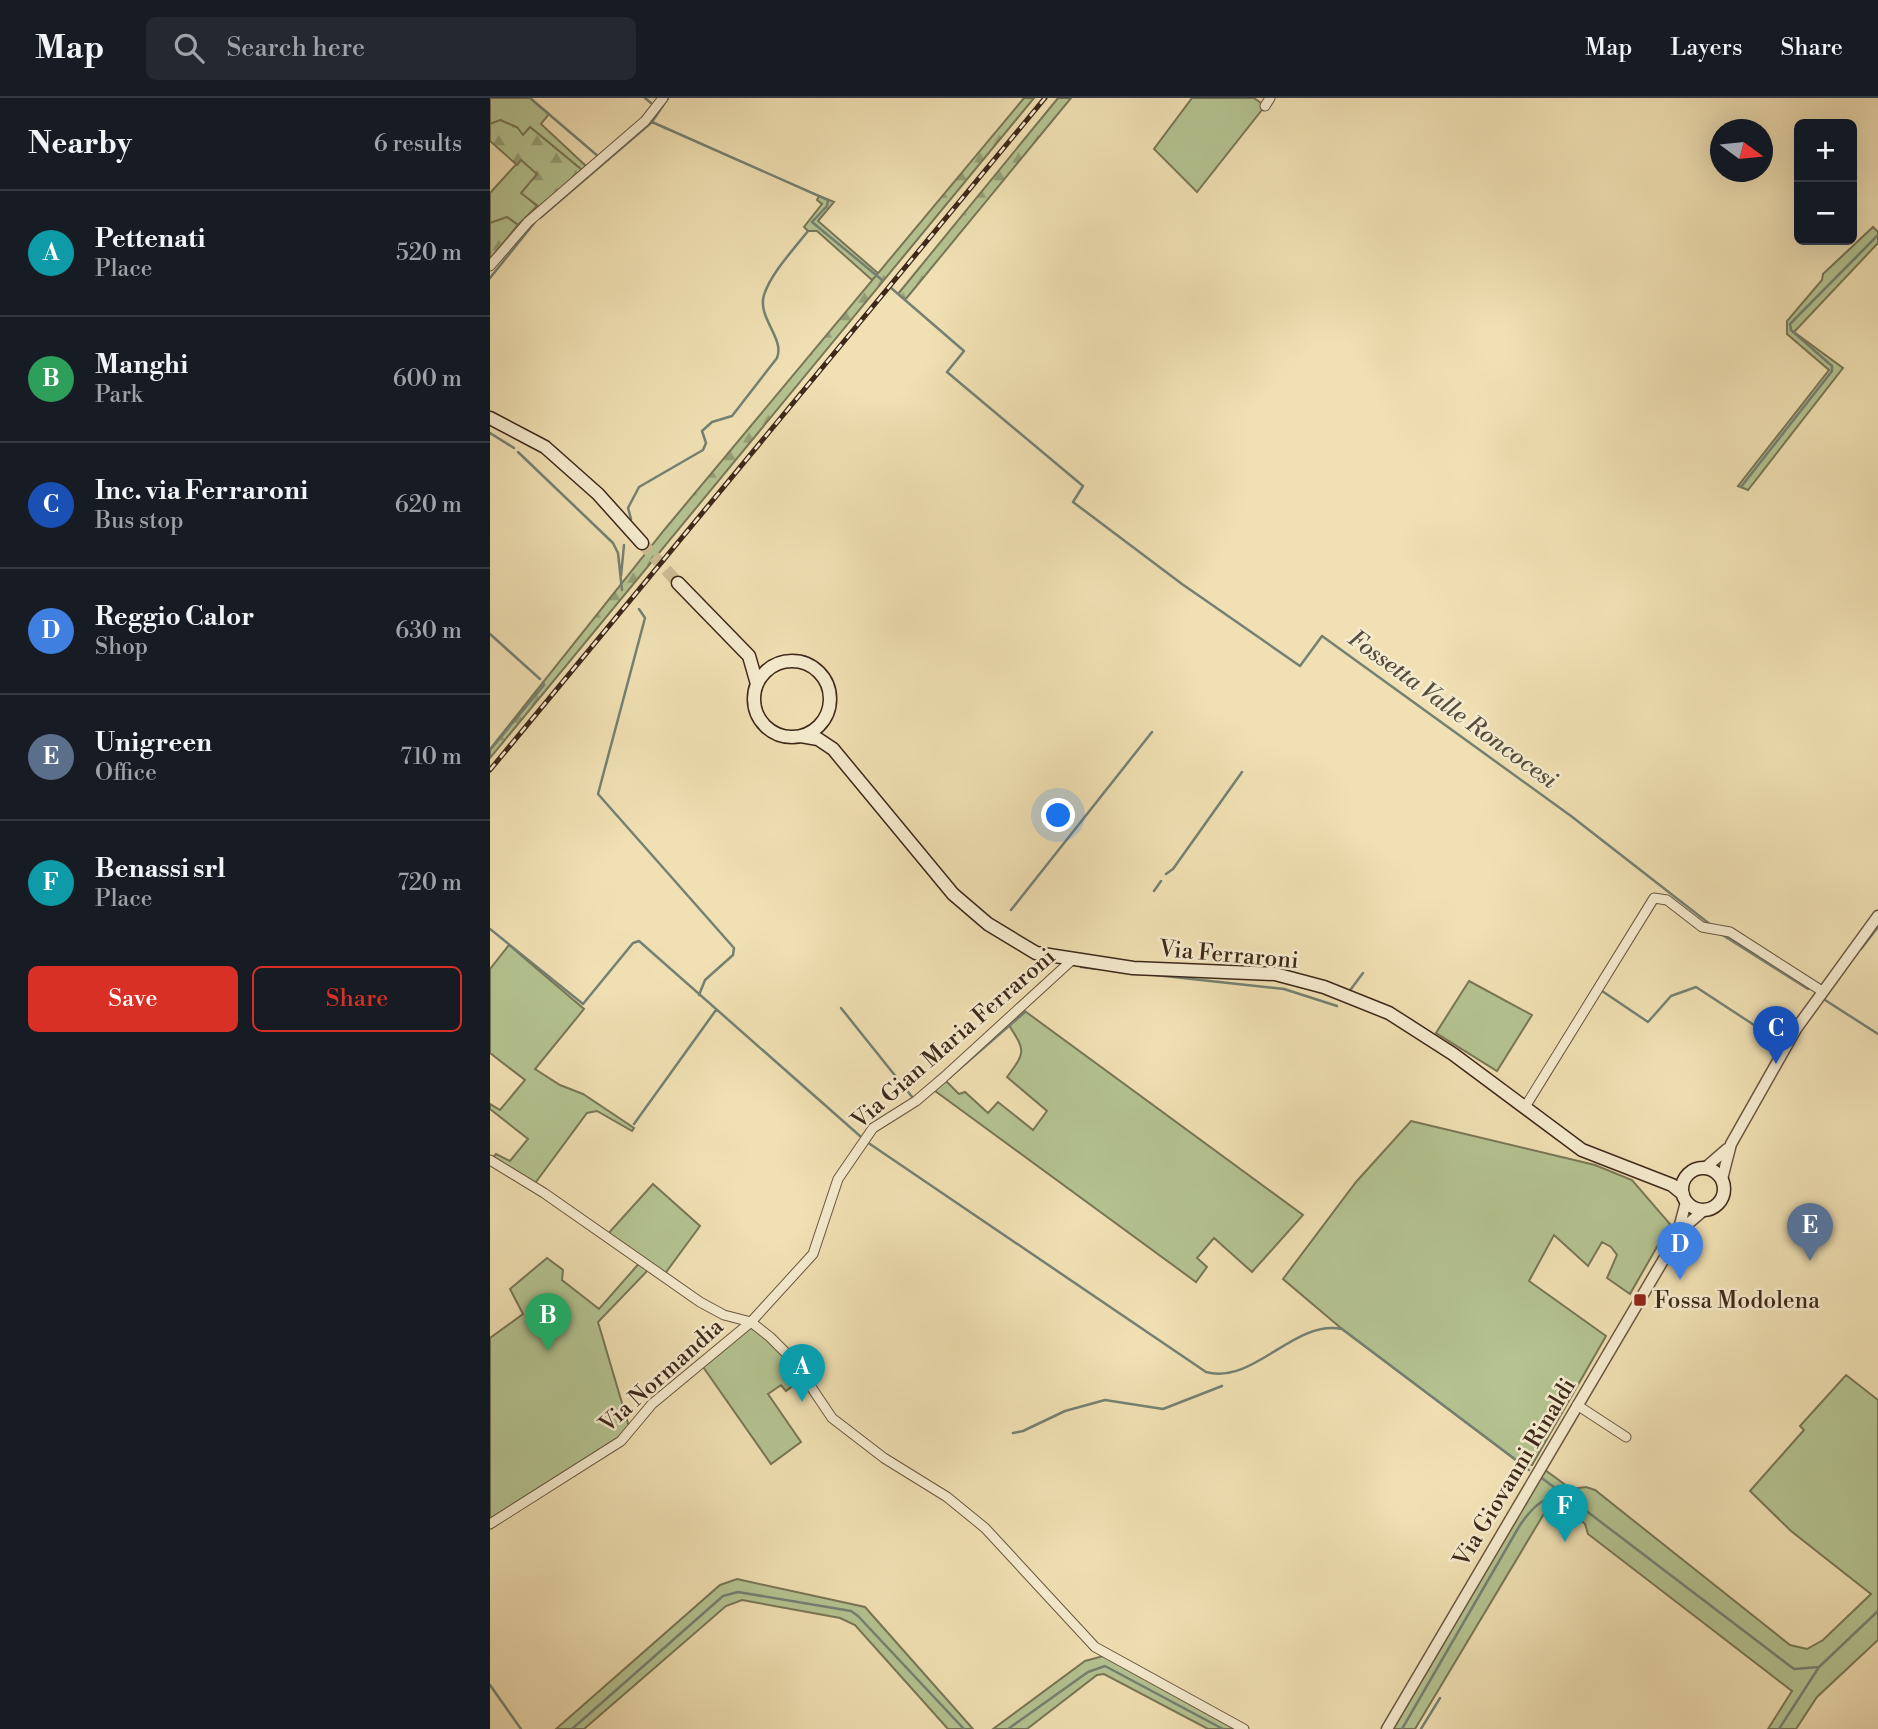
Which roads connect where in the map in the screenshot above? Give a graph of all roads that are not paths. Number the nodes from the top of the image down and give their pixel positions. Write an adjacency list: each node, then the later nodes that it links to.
1 (663, 98): 2 (street)
2 (490, 266)
3 (490, 418): 4 (main road)
4 (642, 543)
5 (678, 583): 6 (main road)
6 (749, 656): 7 (main road); 8 (main road)
7 (777, 665): 8 (main road); 9 (main road)
8 (758, 684): 10 (main road)
9 (824, 720): 10 (main road); 11 (main road, Via Ferraroni)
10 (801, 736): 11 (main road, Via Ferraroni)
11 (833, 749): 13 (main road, Via Ferraroni)
12 (1878, 916): 14 (street)
13 (1072, 960): 15 (main road, Via Ferraroni); 25 (street, Via Gian Maria Ferraroni)
14 (1822, 991): 15 (street); 16 (street)
15 (1525, 1107): 20 (main road, Via Ferraroni)
16 (1731, 1144): 18 (street); 21 (street)
17 (490, 1160): 25 (street)
18 (1705, 1168): 19 (main road); 21 (main road)
19 (1689, 1174): 20 (main road); 22 (main road)
20 (1656, 1179): 22 (main road, Via Ferraroni)
21 (1722, 1179): 23 (main road)
22 (1684, 1198): 23 (main road); 24 (street, Via Giovanni Rinaldi)
23 (1703, 1210): 24 (street, Via Giovanni Rinaldi)
24 (1676, 1236): 26 (street, Via Giovanni Rinaldi)
25 (751, 1321): 28 (street, Via Normandia); 29 (street)
26 (1577, 1405): 27 (street); 30 (street, Via Giovanni Rinaldi)
27 (1626, 1437)
28 (490, 1524)
29 (1244, 1729)
30 (1387, 1729)

